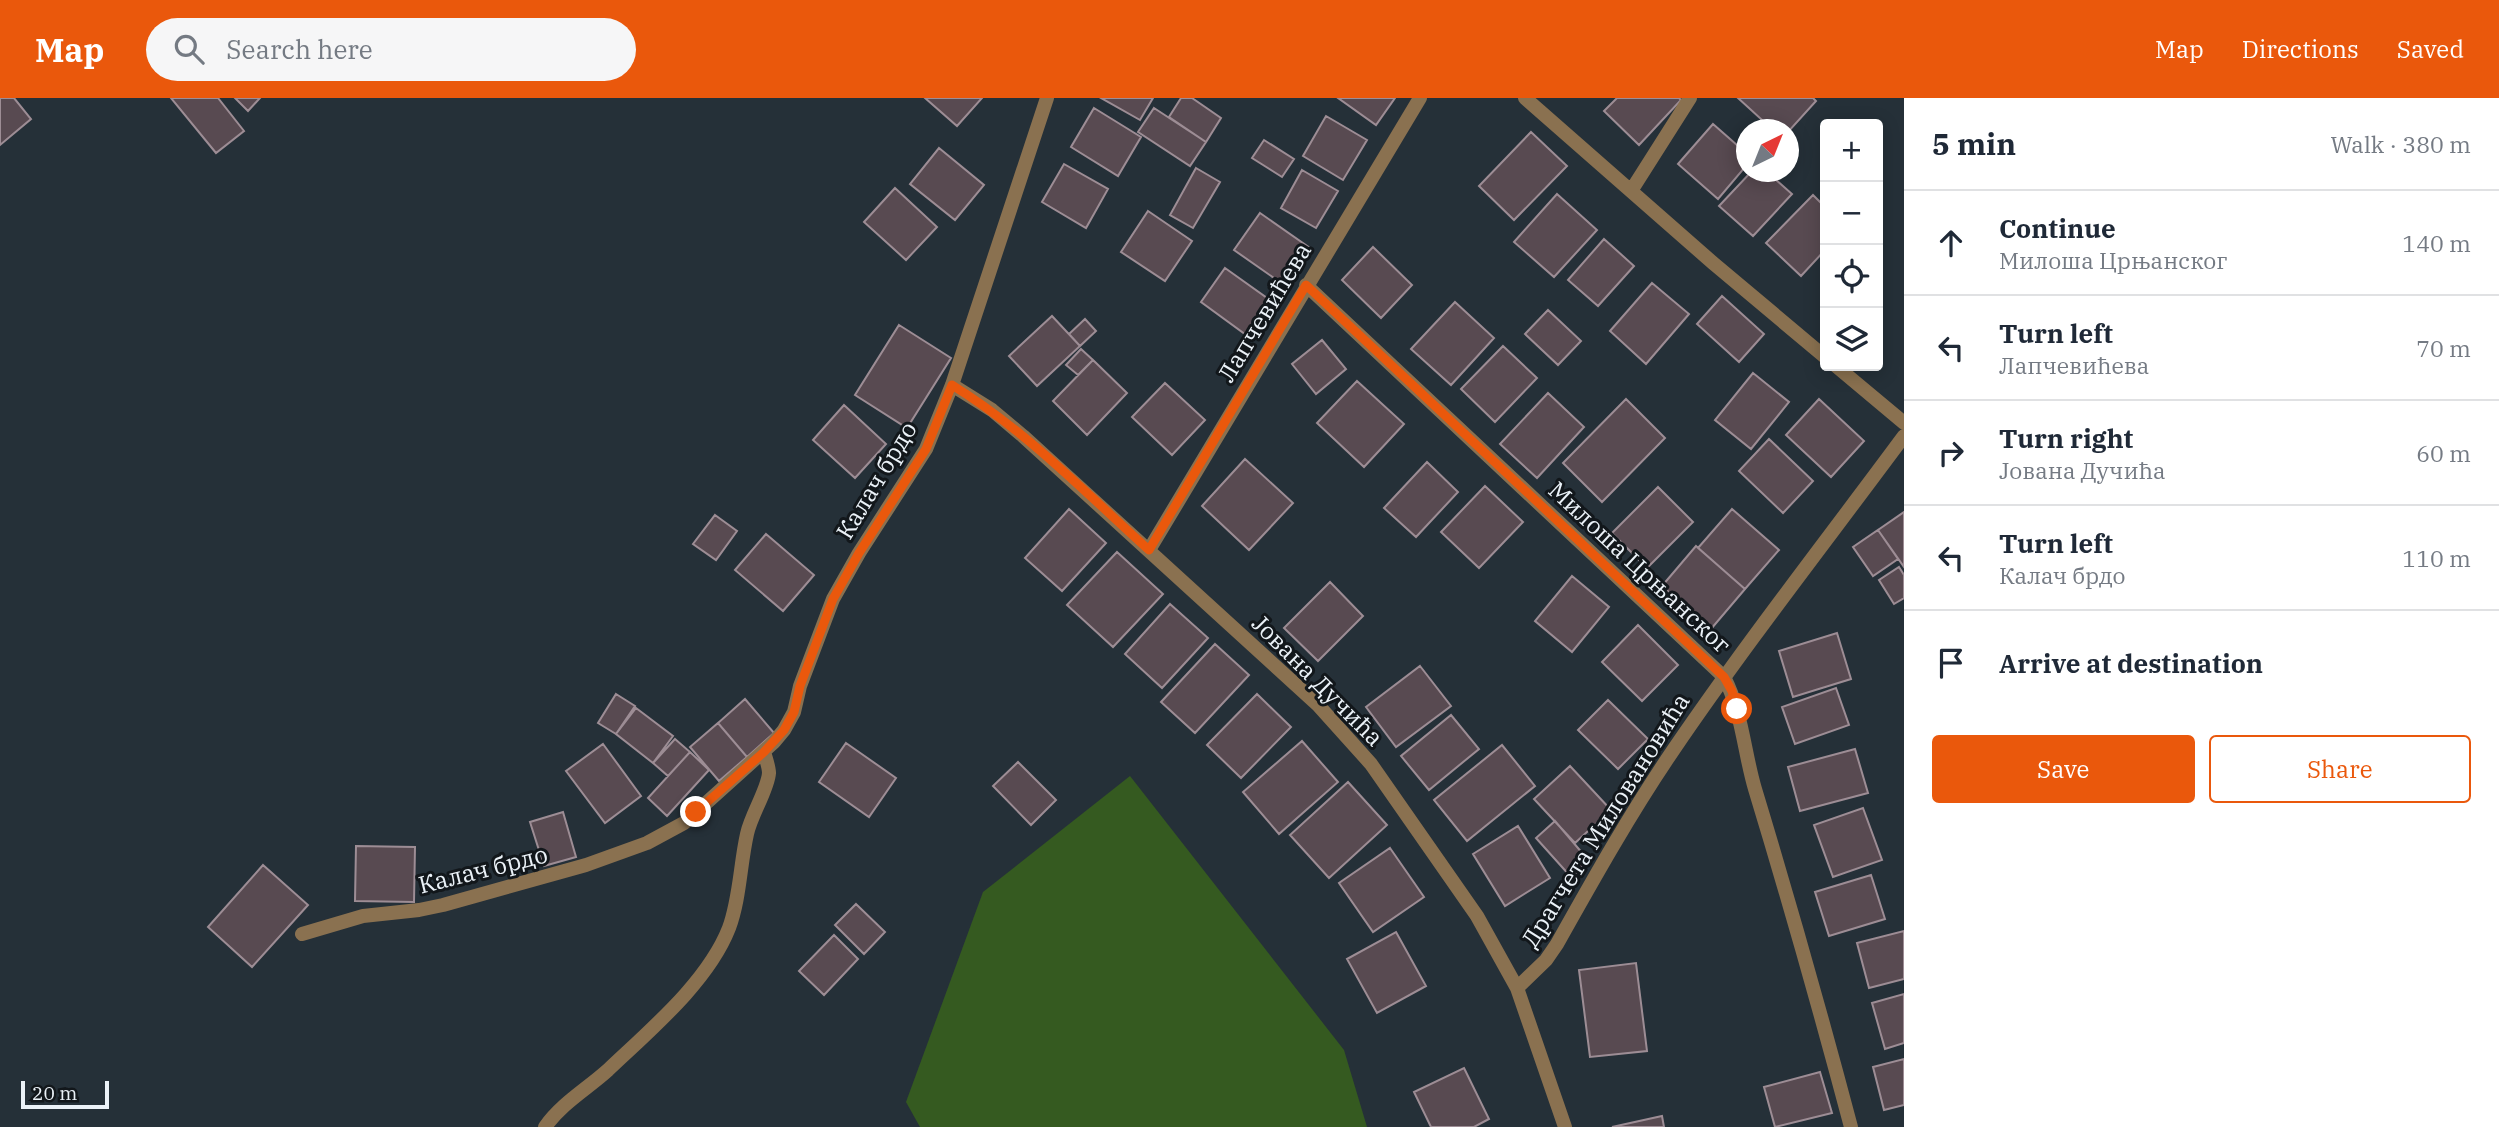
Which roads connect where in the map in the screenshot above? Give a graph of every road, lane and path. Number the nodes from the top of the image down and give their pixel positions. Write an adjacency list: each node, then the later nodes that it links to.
1 (1047, 98): 9 (street, Калач брдо)
2 (1420, 98): 6 (street, Лапчевићева)
3 (1525, 98): 5 (street)
4 (1690, 98): 5 (street)
5 (1631, 191): 7 (street)
6 (1306, 285): 12 (street, Лапчевићева); 13 (street, Милоша Црњанског)
7 (1820, 353)
8 (1842, 371): 10 (street)
9 (952, 385): 12 (street, Јована Дучића); 14 (street, Калач брдо)
10 (1904, 423)
11 (1904, 436): 13 (street, Драгчета Миловановића)
12 (1149, 550): 16 (street, Јована Дучића)
13 (1724, 677): 16 (street, Драгчета Миловановића); 19 (street, Милоша Црњанског)
14 (764, 752): 15 (street, Калач брдо); 17 (street)
15 (302, 934)
16 (1517, 988): 18 (street, Јована Дучића)
17 (545, 1127)
18 (1565, 1127)
19 (1851, 1127)

